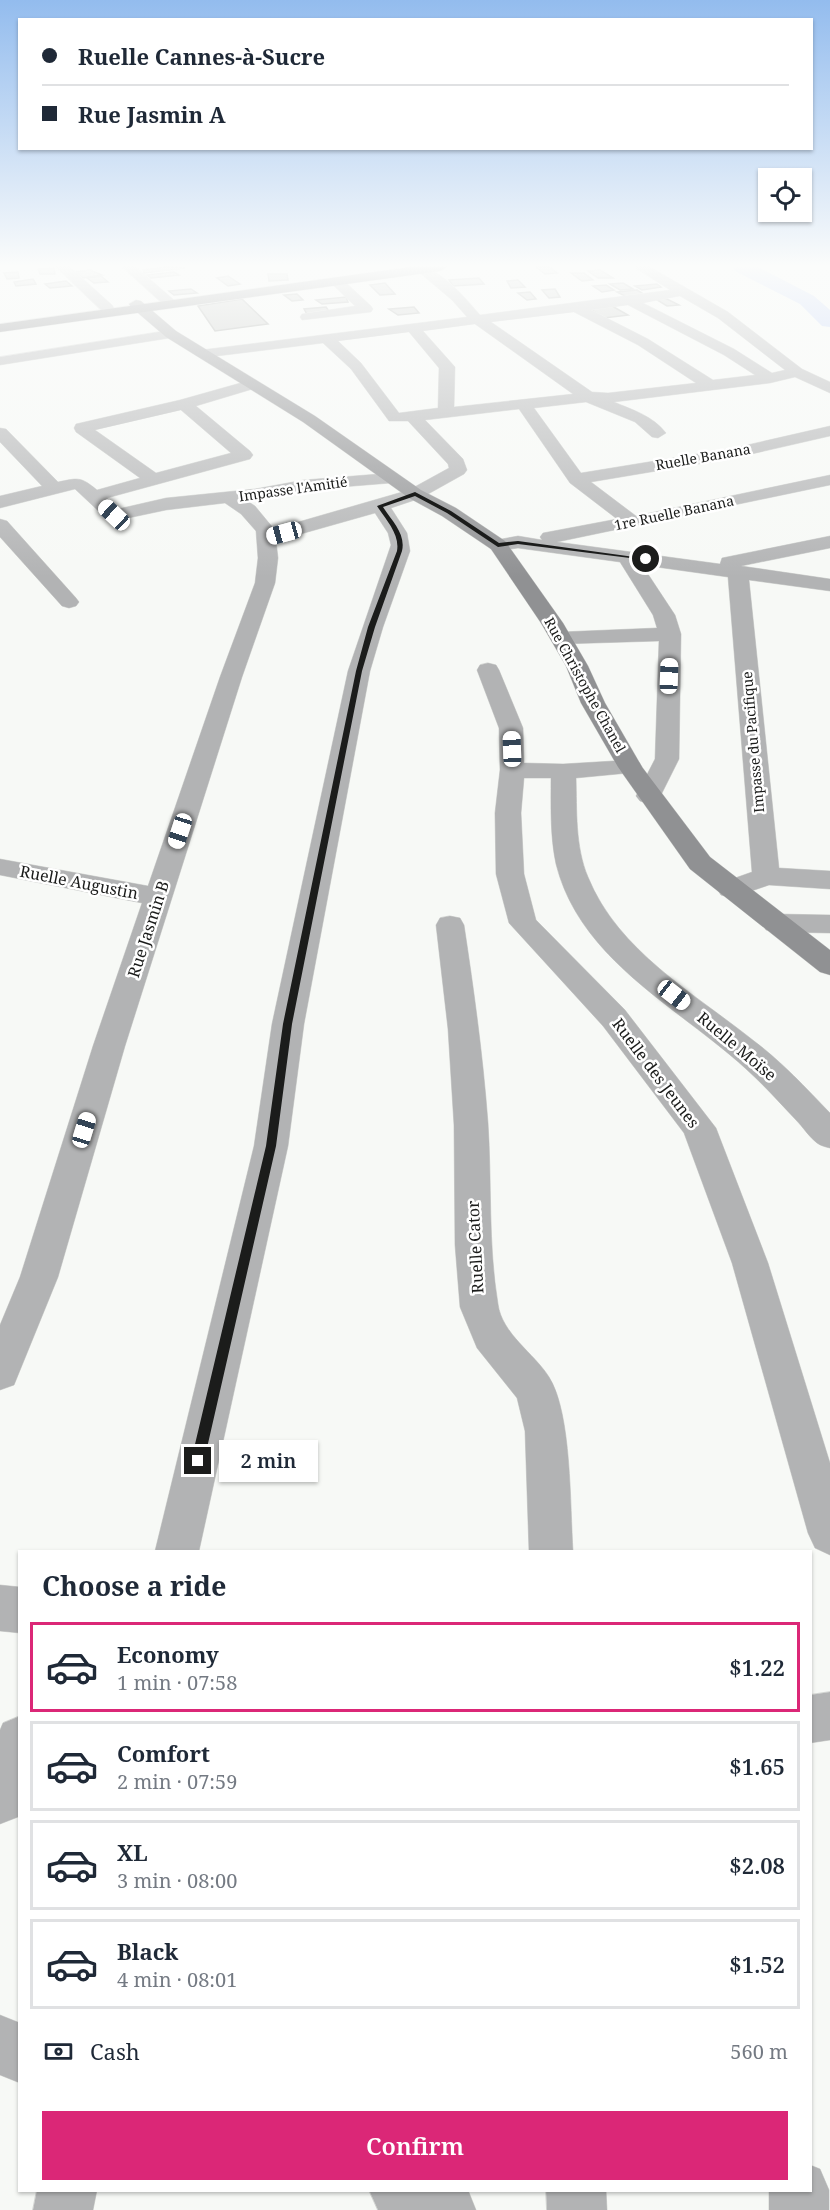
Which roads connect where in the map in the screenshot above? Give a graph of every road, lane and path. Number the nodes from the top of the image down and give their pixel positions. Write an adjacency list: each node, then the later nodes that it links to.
1 (227, 370): 10 (street, Rue Christophe Chanel)
2 (359, 370): 17 (street)
3 (447, 370): 16 (street)
4 (550, 370): 13 (street)
5 (687, 370): 11 (street)
6 (758, 370): 9 (street)
7 (796, 370): 8 (street)
8 (798, 372): 9 (street); 12 (street)
9 (770, 378): 11 (street)
10 (251, 385): 14 (street); 22 (street, Rue Christophe Chanel)
11 (710, 385): 13 (street)
12 (830, 388)
13 (588, 397): 15 (street); 20 (street)
14 (184, 404): 21 (street); 21 (street)
15 (525, 405): 16 (street); 23 (street)
16 (446, 411): 17 (street)
17 (412, 416): 26 (street)
18 (830, 432): 23 (street, Ruelle Banana)
19 (0, 433): 25 (street)
20 (658, 433)
21 (151, 478): 27 (street)
22 (391, 478): 26 (street, Rue Christophe Chanel); 28 (street, Impasse l'Amitié)
23 (576, 479): 31 (street)
24 (830, 480): 31 (street, 1re Ruelle Banana)
25 (52, 489): 27 (street); 29 (street)
26 (415, 494): 30 (street); 35 (street, Rue Christophe Chanel)
27 (94, 496): 28 (street, Impasse l'Amitié)
28 (230, 498): 33 (street)
29 (0, 502)
30 (380, 506): 33 (street); 60 (street)
31 (633, 522): 35 (street, 1re Ruelle Banana)
32 (0, 525): 40 (street)
33 (267, 537): 52 (street, Rue Jasmin B)
34 (830, 542): 37 (street)
35 (508, 544): 36 (street); 42 (street, Rue Christophe Chanel)
36 (626, 556): 37 (street); 41 (street)
37 (706, 567): 38 (street)
38 (738, 571): 39 (street); 49 (street, Impasse du Pacifique)
39 (830, 585)
40 (69, 602)
41 (670, 634): 42 (street); 47 (street)
42 (561, 638): 44 (street, Rue Christophe Chanel)
43 (488, 670): 45 (street, Ruelle des Jeunes)
44 (630, 767): 46 (street); 47 (street, Rue Christophe Chanel)
45 (512, 770): 46 (street); 59 (street, Ruelle des Jeunes)
46 (563, 771): 57 (street, Ruelle Moïse)
47 (649, 796): 51 (street, Rue Christophe Chanel)
48 (0, 867): 52 (street, Ruelle Augustin)
49 (766, 876): 50 (street); 51 (street)
50 (830, 880)
51 (730, 889): 53 (street, Rue Christophe Chanel)
52 (158, 897): 58 (street, Rue Jasmin B)
53 (776, 923): 54 (street); 56 (street, Rue Christophe Chanel)
54 (830, 924)
55 (450, 925): 61 (street, Ruelle Cator)
56 (830, 966)
57 (830, 1135)
58 (0, 1372)
59 (830, 1533)
60 (177, 1550)
61 (551, 1550)
62 (0, 1608): 63 (street)
63 (18, 1611)
64 (830, 1716): 65 (street)
65 (812, 1719)
66 (18, 1746): 67 (street)
67 (0, 1799)
68 (0, 2043): 69 (street)
69 (18, 2054)
70 (67, 2192): 73 (street)
71 (576, 2192): 74 (street)
72 (799, 2192): 75 (street)
73 (63, 2210)
74 (577, 2210)
75 (799, 2210)

